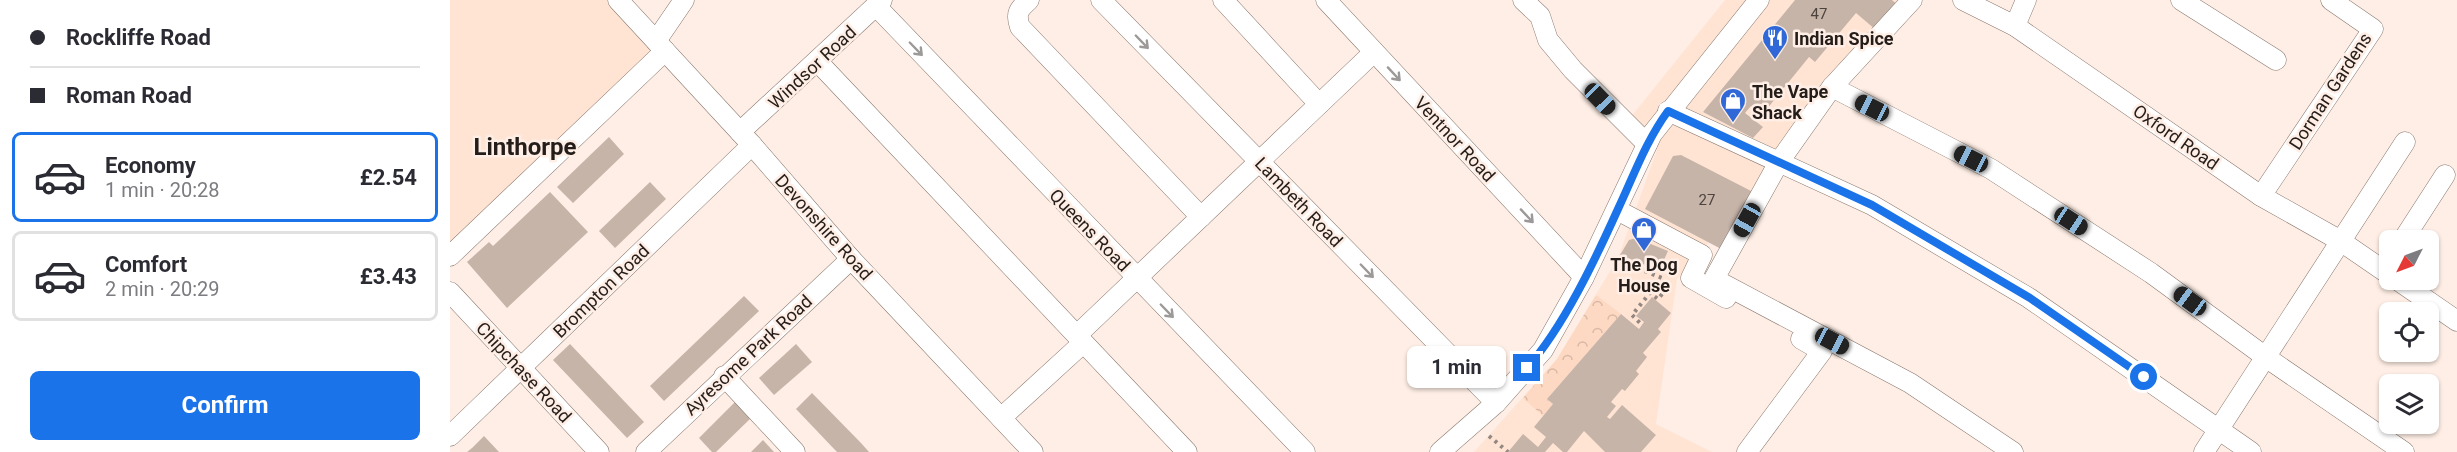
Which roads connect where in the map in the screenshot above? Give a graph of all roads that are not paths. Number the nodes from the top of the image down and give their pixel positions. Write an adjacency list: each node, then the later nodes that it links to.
1 (618, 0): 16 (street, Devonshire Road)
2 (684, 0): 16 (street)
3 (1029, 0): 31 (street)
4 (1101, 0): 26 (street, Lambeth Road, one-way to 26)
5 (1223, 0): 21 (street)
6 (1326, 0): 17 (street, Ventnor Road)
7 (1523, 0): 25 (street)
8 (1759, 0): 22 (street)
9 (1912, 0): 20 (street)
10 (1963, 0): 15 (street, Oxford Road)
11 (2026, 0): 15 (street)
12 (2181, 0): 18 (street)
13 (2331, 0): 29 (street, Dorman Gardens)
14 (879, 3): 19 (street, Windsor Road); 38 (street, Queens Road, one-way to 38)
15 (2015, 26): 29 (street, Oxford Road)
16 (660, 46): 23 (street, Devonshire Road); 34 (street)
17 (1374, 52): 21 (street); 37 (street, Ventnor Road, one-way to 37)
18 (2276, 60)
19 (818, 62): 23 (street, Windsor Road); 42 (street)
20 (1832, 87): 27 (street); 43 (street)
21 (1319, 104): 26 (street)
22 (1668, 111): 25 (street); 27 (street)
23 (746, 139): 35 (street, Devonshire Road); 44 (street, Brompton Road)
24 (2405, 142): 33 (street)
25 (1647, 144): 30 (street)
26 (1259, 161): 31 (street); 46 (street, Lambeth Road, one-way to 46)
27 (1779, 162): 48 (street); 58 (street)
28 (2445, 175): 32 (street)
29 (2261, 196): 33 (street, Oxford Road)
30 (1617, 210): 37 (street); 57 (street)
31 (1201, 218): 38 (street)
32 (2409, 230)
33 (2339, 240): 36 (street, Oxford Road); 43 (street)
34 (450, 256)
35 (851, 259): 45 (street, Ayresome Park Road); 47 (street, Devonshire Road)
36 (2379, 265)
37 (1584, 277): 46 (street)
38 (1137, 279): 42 (street); 55 (street, Queens Road, one-way to 55)
39 (2415, 290): 41 (street, Oxford Road)
40 (450, 292): 44 (street, Chipchase Road)
41 (2457, 321)
42 (1080, 339): 47 (street); 54 (street)
43 (2267, 358): 48 (street); 61 (street)
44 (521, 369): 49 (street, Brompton Road); 50 (street, Chipchase Road)
45 (724, 376): 51 (street, Ayresome Park Road); 52 (street)
46 (1496, 403): 56 (street)
47 (1001, 418): 53 (street, Devonshire Road)
48 (2220, 429): 59 (street); 60 (street)
49 (450, 436)
50 (599, 452)
51 (646, 452)
52 (795, 452)
53 (1033, 452)
54 (1187, 452)
55 (1305, 452)
56 (1440, 452)
57 (1747, 452)
58 (2013, 452)
59 (2204, 452)
60 (2251, 452)
61 (2404, 452)

